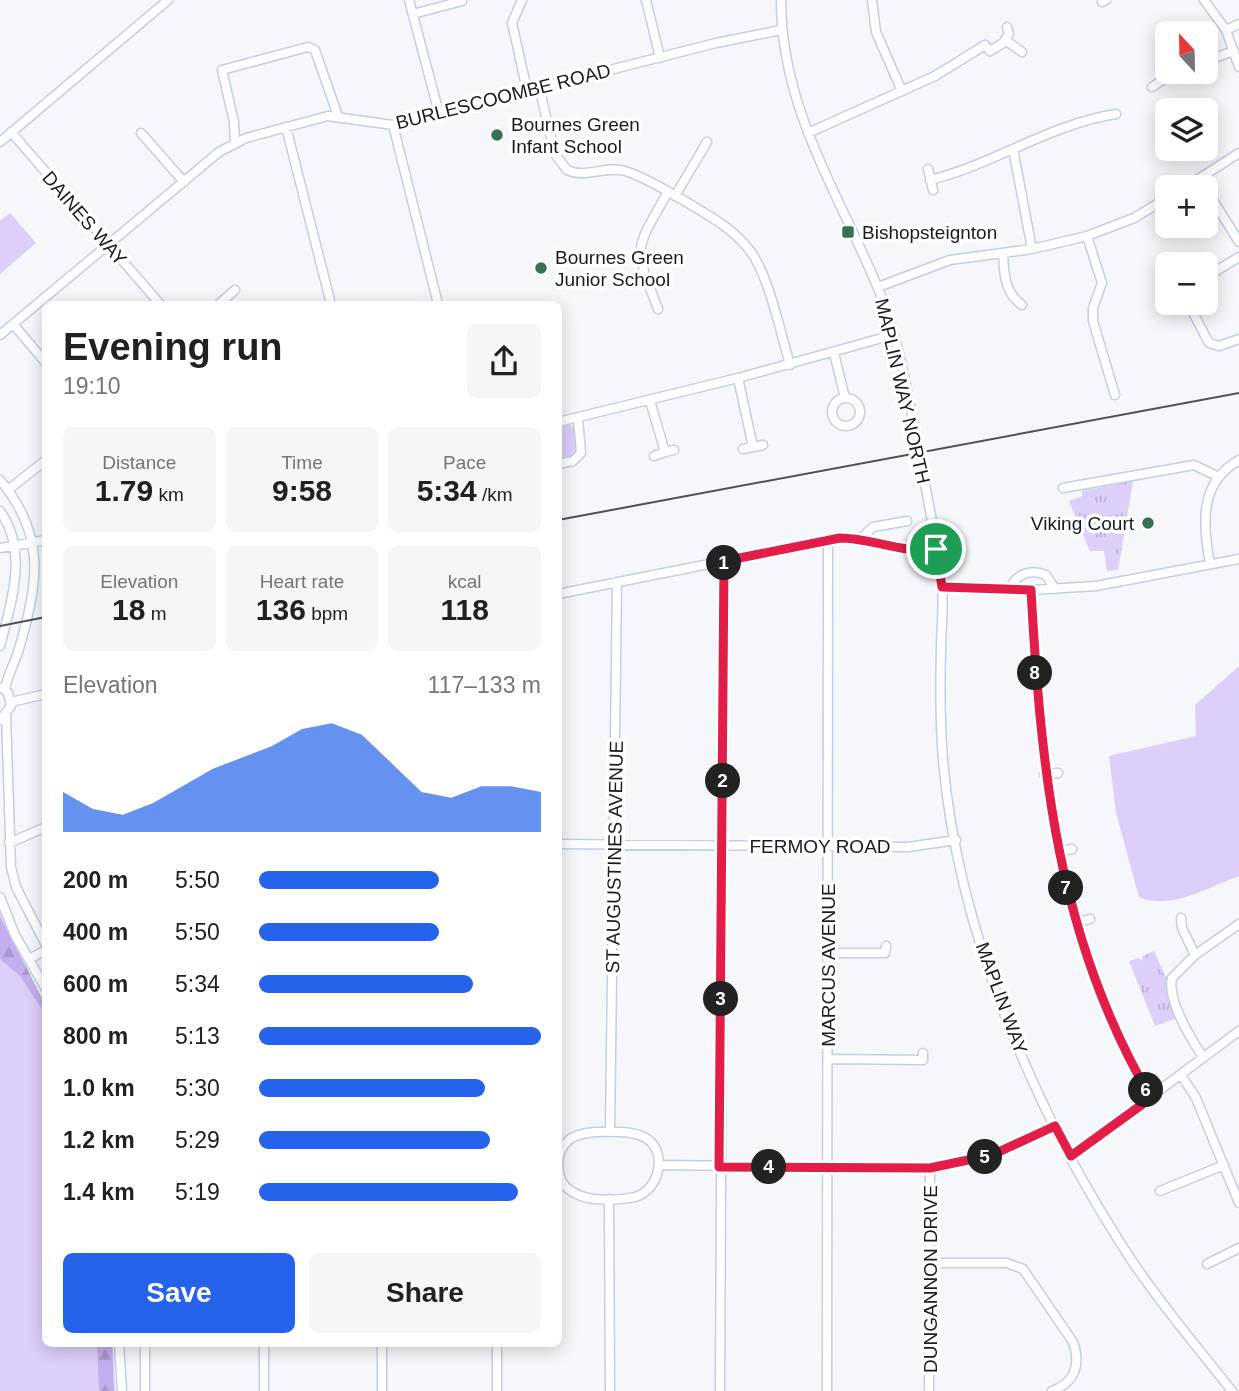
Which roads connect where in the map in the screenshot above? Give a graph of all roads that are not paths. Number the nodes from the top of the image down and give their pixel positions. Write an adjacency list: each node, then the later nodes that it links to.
1 (168, 0): 30 (street)
2 (409, 0): 9 (street)
3 (522, 0): 24 (street)
4 (646, 0): 18 (street)
5 (781, 0): 12 (street, MAPLIN WAY NORTH)
6 (872, 0): 23 (street)
7 (1204, 0): 13 (street)
8 (462, 1): 9 (street)
9 (413, 14): 25 (street)
10 (1239, 24): 13 (street)
11 (1007, 27): 14 (street)
12 (780, 30): 18 (street, BURLESCOOMBE ROAD); 32 (street, MAPLIN WAY NORTH)
13 (1226, 30): 15 (street)
14 (1005, 40): 16 (street); 23 (street)
15 (1234, 51): 17 (street); 19 (street)
16 (1022, 52)
17 (1218, 57)
18 (660, 58): 21 (street, BURLESCOOMBE ROAD)
19 (1239, 67)
20 (1157, 84): 22 (street)
21 (538, 87): 24 (street, BURLESCOOMBE ROAD); 43 (street)
22 (1152, 87)
23 (901, 89): 32 (street)
24 (527, 90): 25 (street, BURLESCOOMBE ROAD)
25 (439, 113): 28 (street, BURLESCOOMBE ROAD)
26 (1116, 114): 36 (street)
27 (338, 116): 28 (street, BURLESCOOMBE ROAD); 29 (street, BURLESCOOMBE ROAD); 34 (street)
28 (393, 125): 58 (street)
29 (286, 127): 34 (street, BURLESCOOMBE ROAD); 57 (street)
30 (11, 132): 33 (street); 48 (street, DAINES WAY)
31 (141, 133): 41 (street)
32 (808, 133): 53 (street, MAPLIN WAY NORTH)
33 (0, 142)
34 (235, 142): 41 (street, BURLESCOOMBE ROAD)
35 (707, 142): 43 (street)
36 (1013, 149): 40 (street); 49 (street)
37 (1239, 153): 39 (street)
38 (928, 169): 40 (street)
39 (1205, 175)
40 (930, 180): 42 (street)
41 (184, 182): 48 (street, BURLESCOOMBE ROAD)
42 (933, 190)
43 (672, 194): 60 (street); 68 (street)
44 (1155, 205): 46 (street)
45 (1218, 209): 47 (street)
46 (1087, 236): 49 (street); 70 (street)
47 (1239, 242)
48 (109, 245): 55 (street, DAINES WAY); 62 (street, BURLESCOOMBE ROAD)
49 (1032, 249): 50 (street)
50 (1003, 253): 53 (street); 59 (street)
51 (1239, 257): 52 (street)
52 (1218, 270)
53 (878, 287): 64 (street, MAPLIN WAY NORTH)
54 (235, 290): 56 (street)
55 (157, 301)
56 (222, 301)
57 (330, 301)
58 (437, 301)
59 (1022, 304)
60 (658, 309)
61 (1194, 315): 65 (street)
62 (13, 324): 63 (street, BURLESCOOMBE ROAD); 67 (street)
63 (0, 335)
64 (893, 335): 66 (street); 94 (street, MAPLIN WAY NORTH, bridge)
65 (1239, 339)
66 (834, 353): 68 (street); 71 (street)
67 (42, 358)
68 (790, 365): 69 (street)
69 (738, 378): 72 (street); 76 (street)
70 (1115, 395)
71 (845, 398)
72 (650, 401): 73 (street); 78 (street)
73 (578, 419): 74 (street); 81 (street)
74 (562, 421)
75 (763, 445): 76 (street)
76 (753, 447): 77 (street)
77 (743, 449)
78 (654, 456)
79 (1239, 460): 82 (street)
80 (42, 463): 85 (street)
81 (562, 463)
82 (1219, 477): 84 (street); 97 (street)
83 (0, 480): 85 (street)
84 (1063, 488)
85 (8, 490): 91 (street)
86 (0, 511): 92 (street)
87 (907, 521): 89 (street)
88 (828, 539): 89 (street); 96 (street); 117 (street, MARCUS AVENUE)
89 (860, 539): 94 (street)
90 (42, 541): 91 (street)
91 (34, 542): 92 (street); 105 (street)
92 (15, 545): 93 (street); 104 (street)
93 (0, 548)
94 (936, 549): 99 (street, MAPLIN WAY)
95 (1239, 559): 97 (street)
96 (724, 561): 98 (street); 116 (street)
97 (1210, 564): 101 (street)
98 (617, 582): 103 (street); 115 (street, ST AUGUSTINES AVENUE)
99 (942, 587): 100 (street); 112 (street, MAPLIN WAY)
100 (1010, 589): 101 (street); 102 (street)
101 (1055, 589): 102 (street)
102 (1031, 590): 110 (street)
103 (562, 593)
104 (0, 646)
105 (2, 688): 107 (street)
106 (42, 695): 107 (street)
107 (11, 702): 108 (street)
108 (3, 717): 113 (street)
109 (1058, 773): 110 (street)
110 (1044, 774): 119 (street)
111 (42, 830): 113 (street)
112 (956, 840): 117 (street, FERMOY ROAD); 138 (street, MAPLIN WAY)
113 (9, 843): 125 (street)
114 (562, 844): 115 (street, FERMOY ROAD)
115 (615, 845): 116 (street, FERMOY ROAD); 139 (street, ST AUGUSTINES AVENUE)
116 (723, 846): 117 (street, FERMOY ROAD); 144 (street)
117 (828, 847): 127 (street, MARCUS AVENUE)
118 (1072, 849): 119 (street)
119 (1058, 852): 123 (street)
120 (0, 897): 130 (street)
121 (1181, 918): 129 (street)
122 (1090, 919): 123 (street)
123 (1076, 923): 137 (street)
124 (1239, 924): 129 (street)
125 (42, 937)
126 (42, 952): 130 (street)
127 (829, 953): 128 (street); 134 (street, MARCUS AVENUE)
128 (886, 954)
129 (1195, 955): 133 (street)
130 (29, 959): 131 (street)
131 (42, 982)
132 (1239, 1031): 133 (street)
133 (1203, 1057): 136 (street)
134 (828, 1059): 135 (street); 145 (street, MARCUS AVENUE)
135 (923, 1061)
136 (1181, 1075): 137 (street); 143 (street)
137 (1151, 1098): 141 (street)
138 (1055, 1126): 141 (street, MAPLIN WAY); 146 (street)
139 (610, 1132): 140 (street); 142 (street)
140 (562, 1150)
141 (1071, 1156): 169 (street, MAPLIN WAY)
142 (659, 1165): 144 (street); 149 (street)
143 (1224, 1165): 148 (street); 150 (street)
144 (719, 1167): 145 (street); 165 (street)
145 (828, 1167): 146 (street); 166 (street, MARCUS AVENUE)
146 (930, 1168): 152 (street, DUNGANNON DRIVE)
147 (562, 1181): 149 (street)
148 (1160, 1191)
149 (609, 1199): 164 (street)
150 (1239, 1203)
151 (1239, 1248): 153 (street)
152 (930, 1263): 167 (street, DUNGANNON DRIVE); 168 (street)
153 (1207, 1264)
154 (119, 1347): 159 (street)
155 (145, 1347): 160 (street)
156 (264, 1347): 161 (street)
157 (382, 1347): 162 (street)
158 (497, 1347): 163 (street)
159 (122, 1391)
160 (145, 1391)
161 (264, 1391)
162 (382, 1391)
163 (497, 1391)
164 (610, 1391)
165 (720, 1391)
166 (827, 1391)
167 (929, 1391)
168 (1052, 1391)
169 (1232, 1391)

